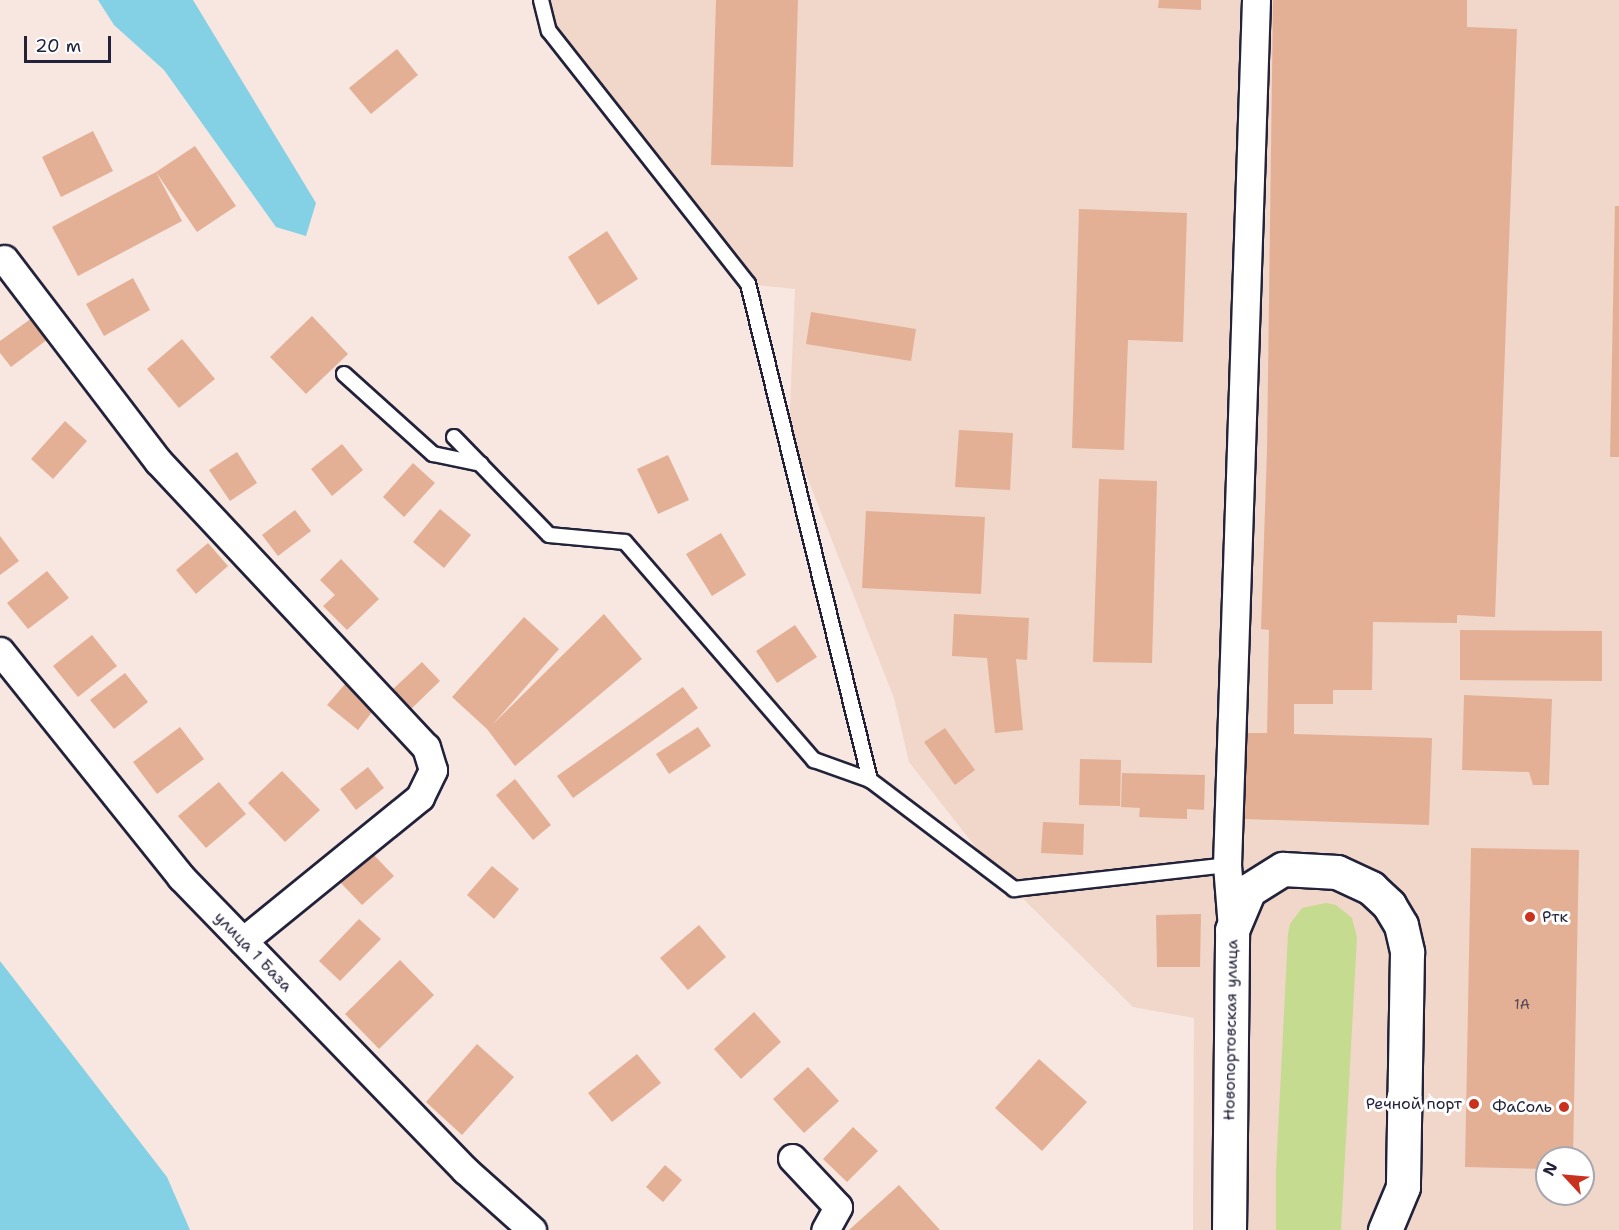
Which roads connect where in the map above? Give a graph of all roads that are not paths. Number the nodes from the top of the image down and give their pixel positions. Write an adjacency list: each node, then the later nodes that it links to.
1 (541, 0): 8 (lane)
2 (1256, 0): 9 (street)
3 (4, 259): 11 (street)
4 (344, 374): 6 (lane)
5 (454, 437): 6 (lane)
6 (481, 464): 8 (lane)
7 (0, 651): 11 (street, улица 1 База)
8 (870, 780): 9 (lane)
9 (1227, 865): 10 (street)
10 (1232, 930): 15 (street, Новопортовская улица); 16 (street, Новопортовская улица)
11 (243, 941): 13 (street, улица 1 База)
12 (792, 1158): 14 (street)
13 (532, 1230)
14 (825, 1230)
15 (1229, 1230)
16 (1385, 1230)

